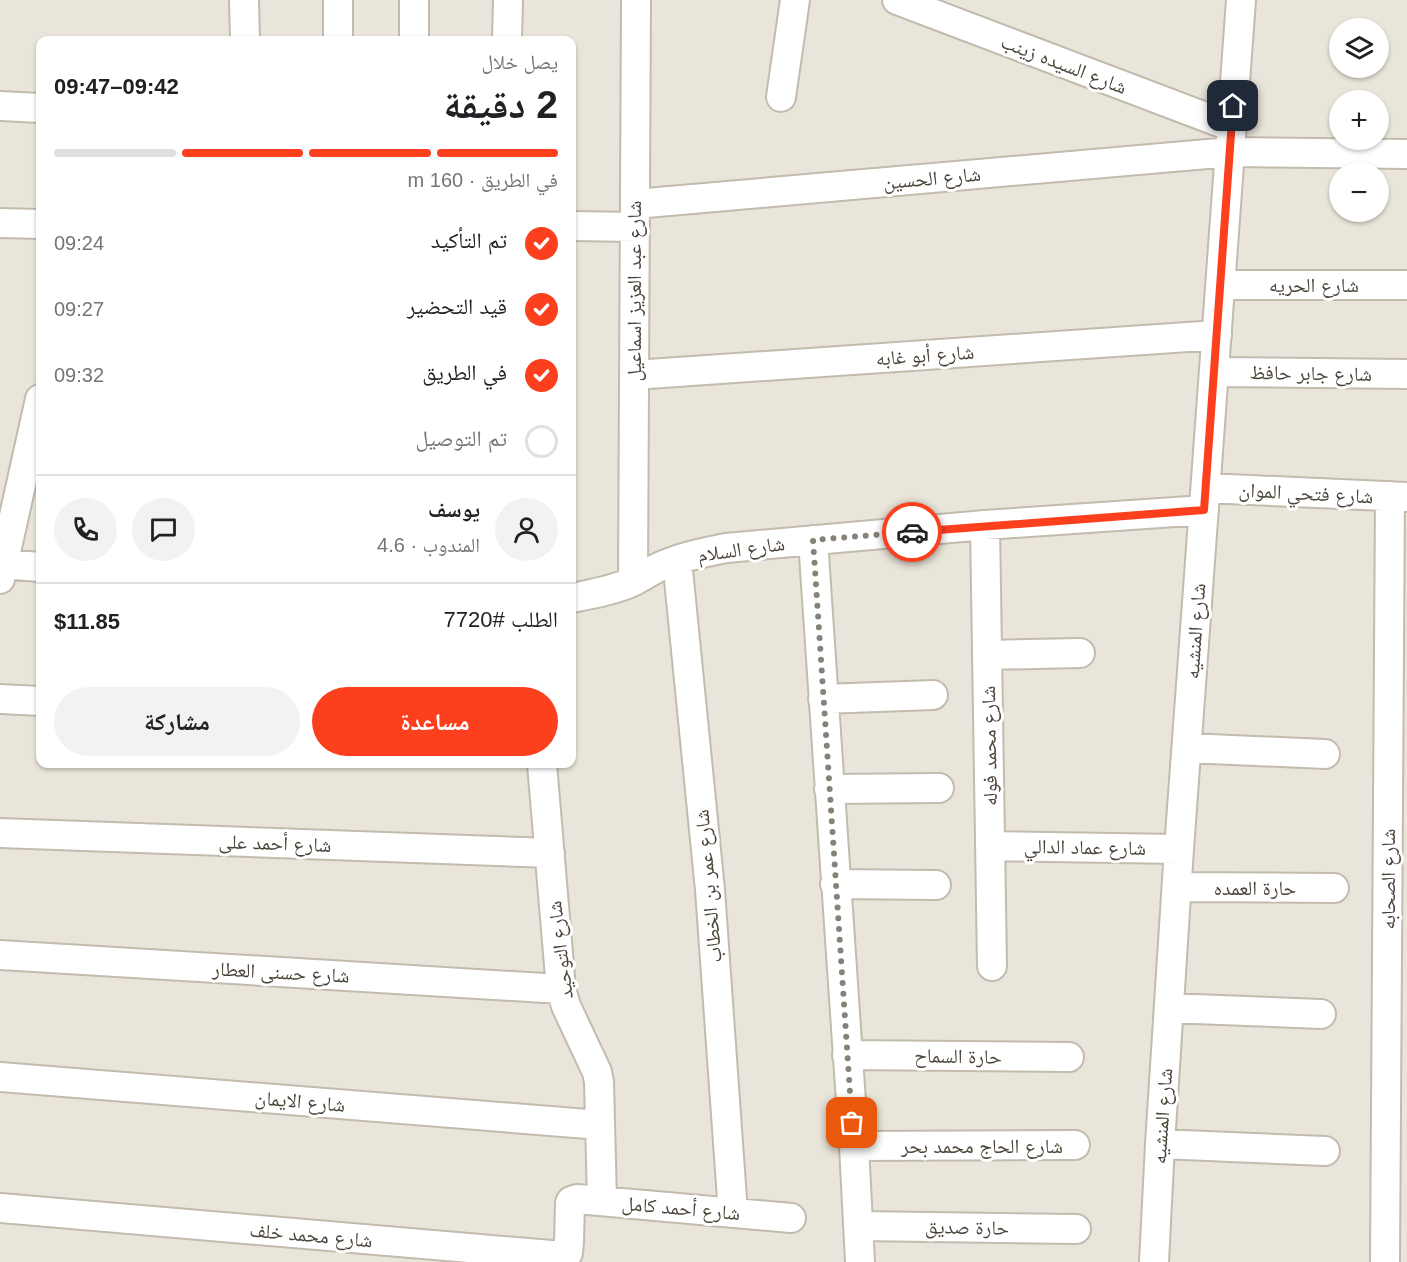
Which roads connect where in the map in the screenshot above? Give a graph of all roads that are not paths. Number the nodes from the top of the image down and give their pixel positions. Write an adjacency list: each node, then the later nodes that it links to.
1 (244, 0): 9 (street)
2 (338, 0): 10 (street)
3 (414, 0): 11 (street)
4 (508, 0): 12 (street)
5 (636, 0): 18 (street, شارع عبد العزيز اسماعيل)
6 (795, 0): 13 (street)
7 (897, 0): 16 (street, شارع السيده زينب)
8 (1241, 0): 16 (street, شارع المنشيه)
9 (245, 36)
10 (338, 36)
11 (414, 36)
12 (507, 36)
13 (781, 97)
14 (0, 106): 15 (street)
15 (36, 108)
16 (1231, 140): 17 (street, شارع الحسين); 18 (street, شارع الحسين); 22 (street, شارع المنشيه)
17 (1407, 154)
18 (635, 215): 21 (street, شارع الحسين); 27 (street, شارع عبد العزيز اسماعيل)
19 (0, 223): 20 (street)
20 (36, 224)
21 (576, 225)
22 (1221, 285): 23 (street, شارع الحريه); 24 (street, شارع المنشيه)
23 (1407, 285)
24 (1217, 335): 25 (street, شارع المنشيه); 27 (street, شارع أبو غابه)
25 (1215, 372): 26 (street, شارع جابر حافظ); 30 (street, شارع المنشيه)
26 (1407, 374)
27 (634, 375): 36 (street, شارع عبد العزيز اسماعيل)
28 (36, 425): 35 (street)
29 (1398, 497): 30 (street, شارع فتحي الموان); 79 (street, شارع الصحابه)
30 (1205, 499): 31 (street, شارع السلام); 44 (street, شارع المنشيه)
31 (985, 525): 32 (street, شارع السلام); 39 (street, شارع محمد فوله)
32 (813, 540): 33 (street, شارع السلام); 42 (street)
33 (677, 560): 36 (street, شارع السلام); 73 (street, شارع عمر بن الخطاب)
34 (36, 568): 35 (street)
35 (1, 572)
36 (633, 581): 37 (street, شارع السلام)
37 (576, 597)
38 (1080, 653): 39 (street)
39 (987, 655): 50 (street, شارع محمد فوله)
40 (933, 695): 42 (street)
41 (0, 699): 43 (street)
42 (823, 699): 48 (street)
43 (36, 701)
44 (1187, 748): 45 (street); 51 (street, شارع المنشيه)
45 (1325, 754)
46 (542, 768): 52 (street, شارع التوحيد)
47 (939, 788): 48 (street)
48 (829, 789): 53 (street)
49 (0, 833): 52 (street, شارع أحمد على)
50 (990, 846): 51 (street, شارع عماد الدالي); 58 (street, شارع محمد فوله)
51 (1179, 849): 55 (street, شارع المنشيه)
52 (550, 853): 59 (street, شارع التوحيد)
53 (835, 884): 54 (street); 62 (street)
54 (936, 885)
55 (1177, 887): 56 (street, حارة العمده); 60 (street, شارع المنشيه)
56 (1334, 888)
57 (0, 955): 59 (street, شارع حسنى العطار)
58 (992, 966)
59 (561, 989): 65 (street, شارع التوحيد)
60 (1169, 1008): 61 (street); 66 (street, شارع المنشيه)
61 (1321, 1014)
62 (848, 1055): 63 (street, حارة السماح); 68 (street)
63 (1069, 1058)
64 (0, 1077): 65 (street, شارع الايمان)
65 (600, 1125): 71 (street, شارع التوحيد)
66 (1160, 1144): 69 (street); 78 (street, شارع المنشيه)
67 (1075, 1145): 68 (street, شارع الحاج محمد بحر)
68 (854, 1146): 75 (street)
69 (1325, 1151)
70 (572, 1201): 71 (street, شارع أحمد كامل); 72 (street, شارع محمد خلف)
71 (602, 1201): 73 (street, شارع أحمد كامل)
72 (0, 1208)
73 (733, 1213): 74 (street, شارع أحمد كامل)
74 (791, 1218)
75 (858, 1226): 76 (street, حارة صديق); 77 (street)
76 (1076, 1229)
77 (860, 1262)
78 (1154, 1262)
79 (1385, 1262)

